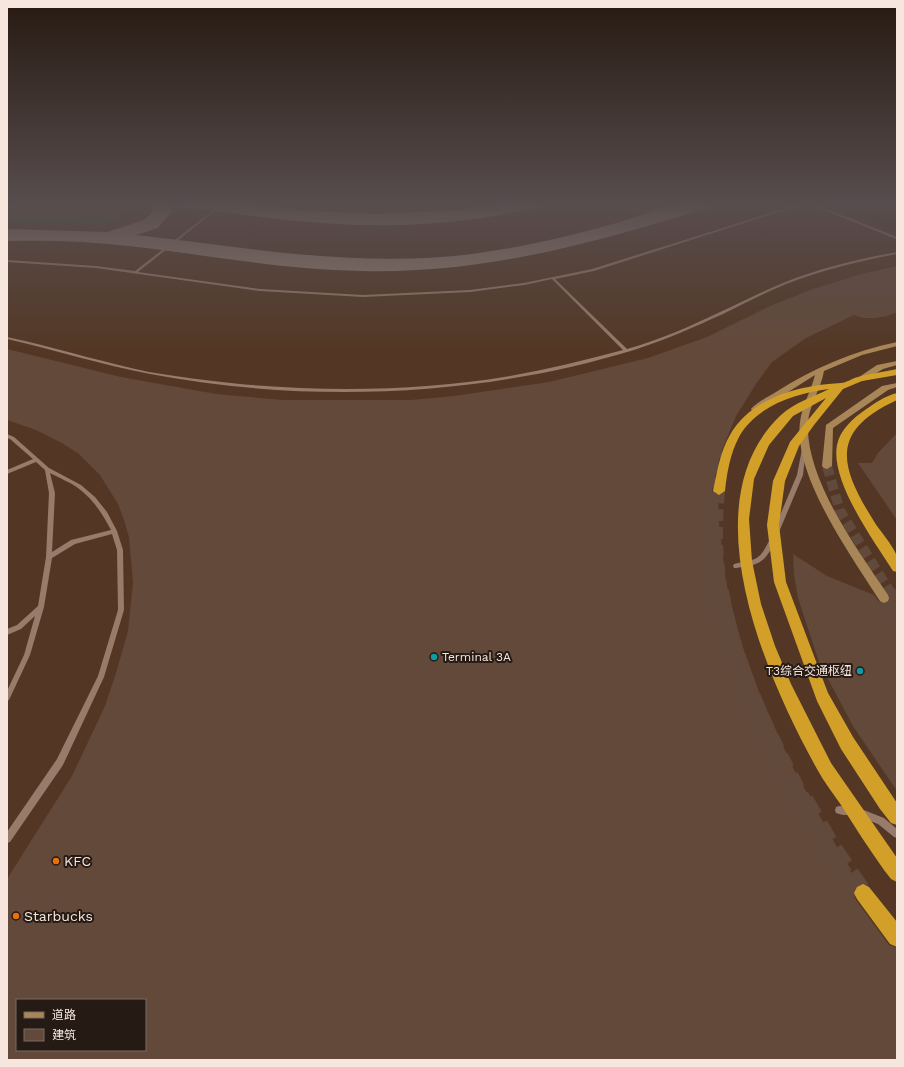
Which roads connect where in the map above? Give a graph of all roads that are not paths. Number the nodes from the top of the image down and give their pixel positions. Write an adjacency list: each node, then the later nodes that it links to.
1 (162, 252): 5 (lane)
2 (650, 252): 6 (lane)
3 (897, 253): 9 (lane)
4 (7, 261): 5 (lane)
5 (135, 273): 6 (lane)
6 (552, 278): 9 (lane)
7 (7, 338): 9 (lane)
8 (897, 344): 11 (main road)
9 (626, 351)
10 (897, 363): 13 (main road)
11 (820, 370): 18 (main road); 19 (main road)
12 (897, 372): 13 (highway)
13 (860, 379): 15 (highway)
14 (897, 385): 21 (main road)
15 (843, 386): 24 (highway); 34 (highway); 37 (highway)
16 (897, 396): 28 (highway)
17 (7, 436): 20 (lane)
18 (805, 447): 27 (lane); 29 (main road)
19 (723, 452)
20 (36, 460): 22 (lane); 23 (lane)
21 (827, 466)
22 (47, 470): 25 (lane); 26 (lane)
23 (7, 472)
24 (719, 491)
25 (114, 531): 26 (lane); 36 (lane)
26 (49, 557): 30 (lane)
27 (736, 566)
28 (897, 567)
29 (884, 598)
30 (41, 607): 31 (lane); 32 (lane)
31 (7, 632)
32 (7, 698)
33 (839, 810): 35 (lane)
34 (897, 818)
35 (897, 834)
36 (7, 839)
37 (897, 873)
38 (863, 893): 39 (highway)
39 (895, 940)

